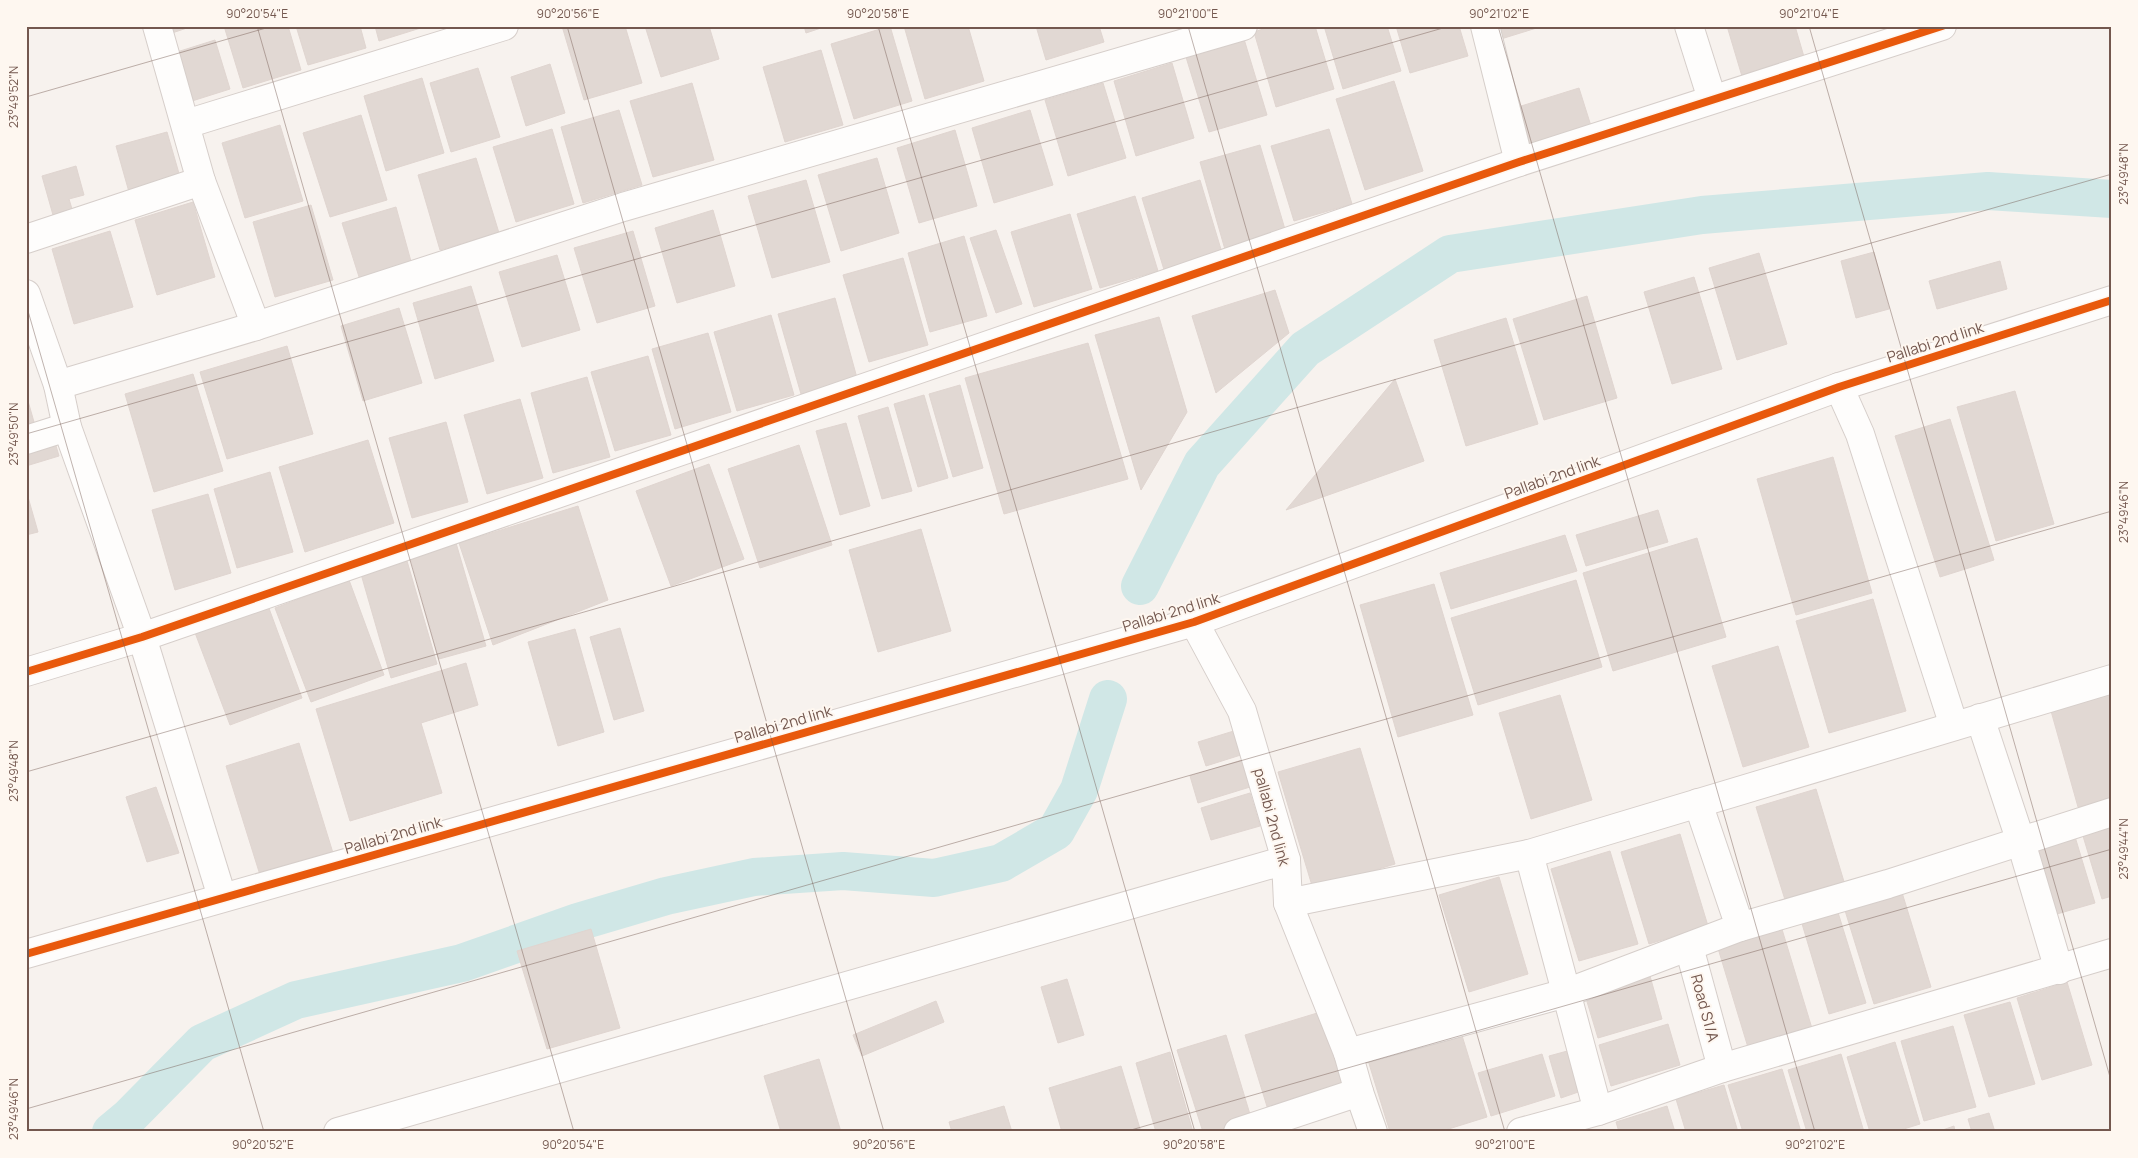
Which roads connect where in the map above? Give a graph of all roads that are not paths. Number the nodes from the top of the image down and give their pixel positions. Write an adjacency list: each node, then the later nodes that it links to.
1 (157, 26): 8 (street)
2 (504, 26): 8 (street)
3 (1243, 26): 14 (street)
4 (1484, 26): 9 (street)
5 (1689, 26): 7 (street)
6 (1942, 26): 7 (street)
7 (1712, 99): 9 (street)
8 (186, 124): 10 (street)
9 (1519, 162): 20 (street)
10 (202, 180): 11 (street); 14 (street)
11 (26, 239)
12 (26, 294): 15 (street)
13 (2112, 300): 16 (street, Pallabi 2nd link)
14 (256, 326): 15 (street)
15 (58, 385): 17 (street)
16 (1839, 387): 19 (street, Pallabi 2nd link); 24 (street)
17 (67, 428): 18 (street); 20 (street)
18 (26, 440)
19 (1194, 622): 29 (street, pallabi 2nd link); 30 (street, Pallabi 2nd link)
20 (142, 637): 21 (street); 30 (street)
21 (26, 672)
22 (2112, 679): 23 (street)
23 (1980, 718): 24 (street); 27 (street)
24 (1954, 726): 25 (street)
25 (1698, 803): 28 (street); 32 (street)
26 (2112, 812): 27 (street)
27 (2021, 842): 32 (street); 36 (street)
28 (1529, 854): 31 (street); 37 (street)
29 (1286, 860): 31 (street, pallabi 2nd link); 42 (street)
30 (222, 897): 35 (street, Pallabi 2nd link)
31 (1288, 903): 38 (street, pallabi 2nd link)
32 (1740, 927): 33 (street)
33 (1689, 947): 37 (street); 39 (street, Road S1/A)
34 (2112, 953): 36 (street)
35 (26, 954)
36 (2060, 970): 39 (street)
37 (1566, 993): 38 (street); 41 (street)
38 (1348, 1053): 40 (street, pallabi 2nd link)
39 (1722, 1068): 41 (street)
40 (1359, 1092): 43 (street); 44 (street, pallabi 2nd link)
41 (1598, 1111): 45 (street)
42 (338, 1132)
43 (1238, 1132)
44 (1373, 1132)
45 (1521, 1132)

